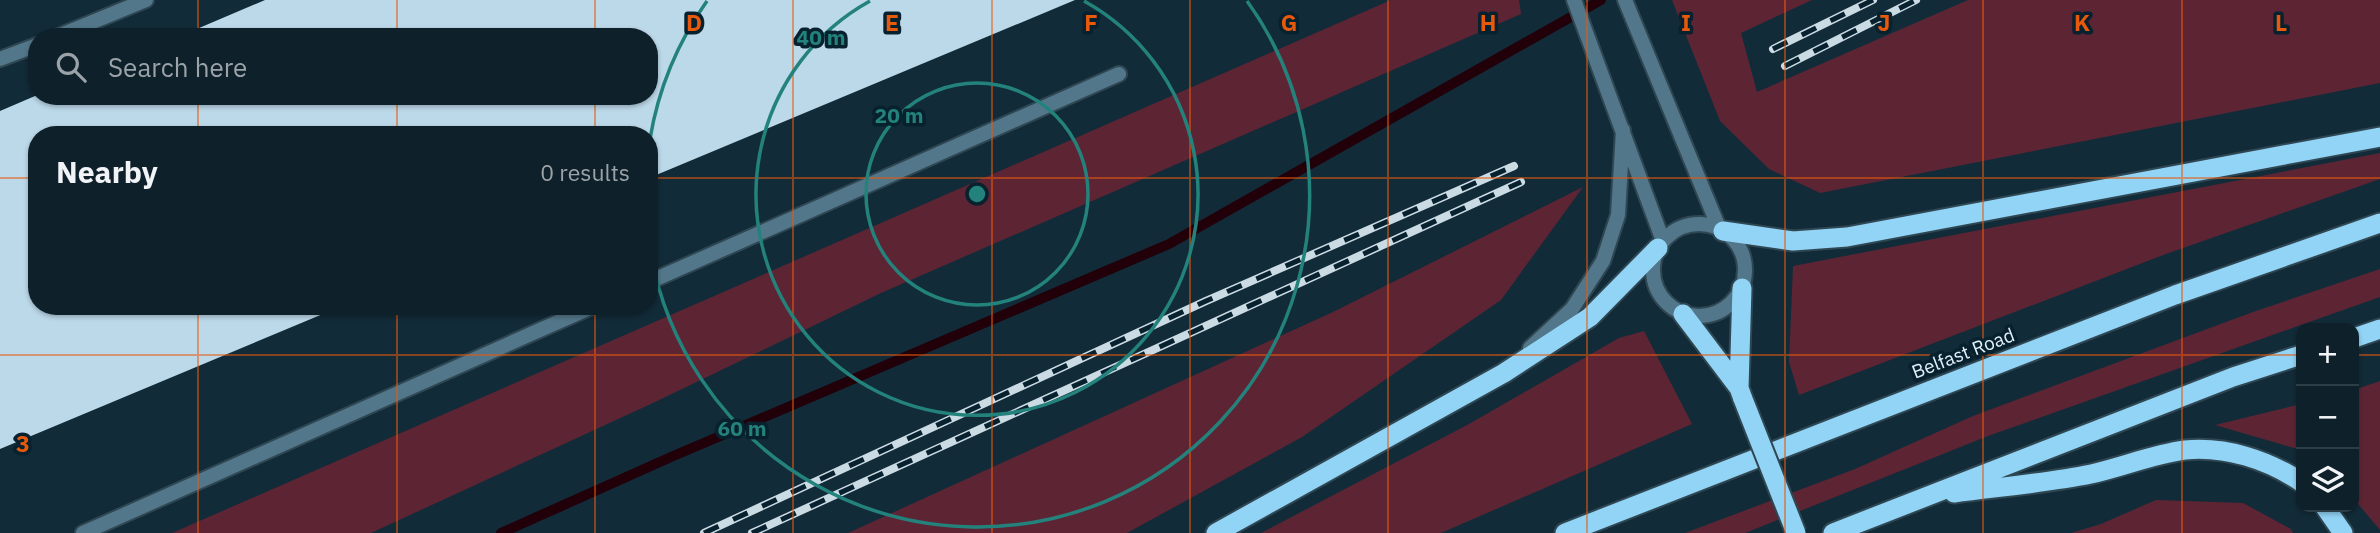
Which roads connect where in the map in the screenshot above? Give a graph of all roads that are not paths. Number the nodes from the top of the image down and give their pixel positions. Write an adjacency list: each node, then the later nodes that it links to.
1 (146, 0): 4 (street)
2 (1574, 0): 8 (street)
3 (1625, 0): 11 (street)
4 (78, 28)
5 (28, 48): 6 (street)
6 (0, 59)
7 (1119, 74): 13 (street)
8 (1623, 130): 12 (street); 20 (street)
9 (2380, 136): 11 (highway)
10 (2380, 223): 27 (highway, Belfast Road)
11 (1721, 230): 12 (street); 14 (street)
12 (1660, 244): 15 (street); 20 (highway)
13 (658, 278)
14 (1742, 288): 15 (street); 21 (highway)
15 (1683, 314): 21 (highway)
16 (574, 315): 25 (street)
17 (2380, 329): 18 (highway)
18 (2359, 336)
19 (2296, 357): 23 (highway)
20 (1504, 373): 26 (highway)
21 (1741, 393): 28 (highway, bridge)
22 (2296, 479): 23 (highway)
23 (1918, 498): 29 (highway)
24 (2328, 512): 30 (highway)
25 (83, 533)
26 (1216, 533)
27 (1565, 533)
28 (1796, 533)
29 (1833, 533)
30 (2343, 533)

